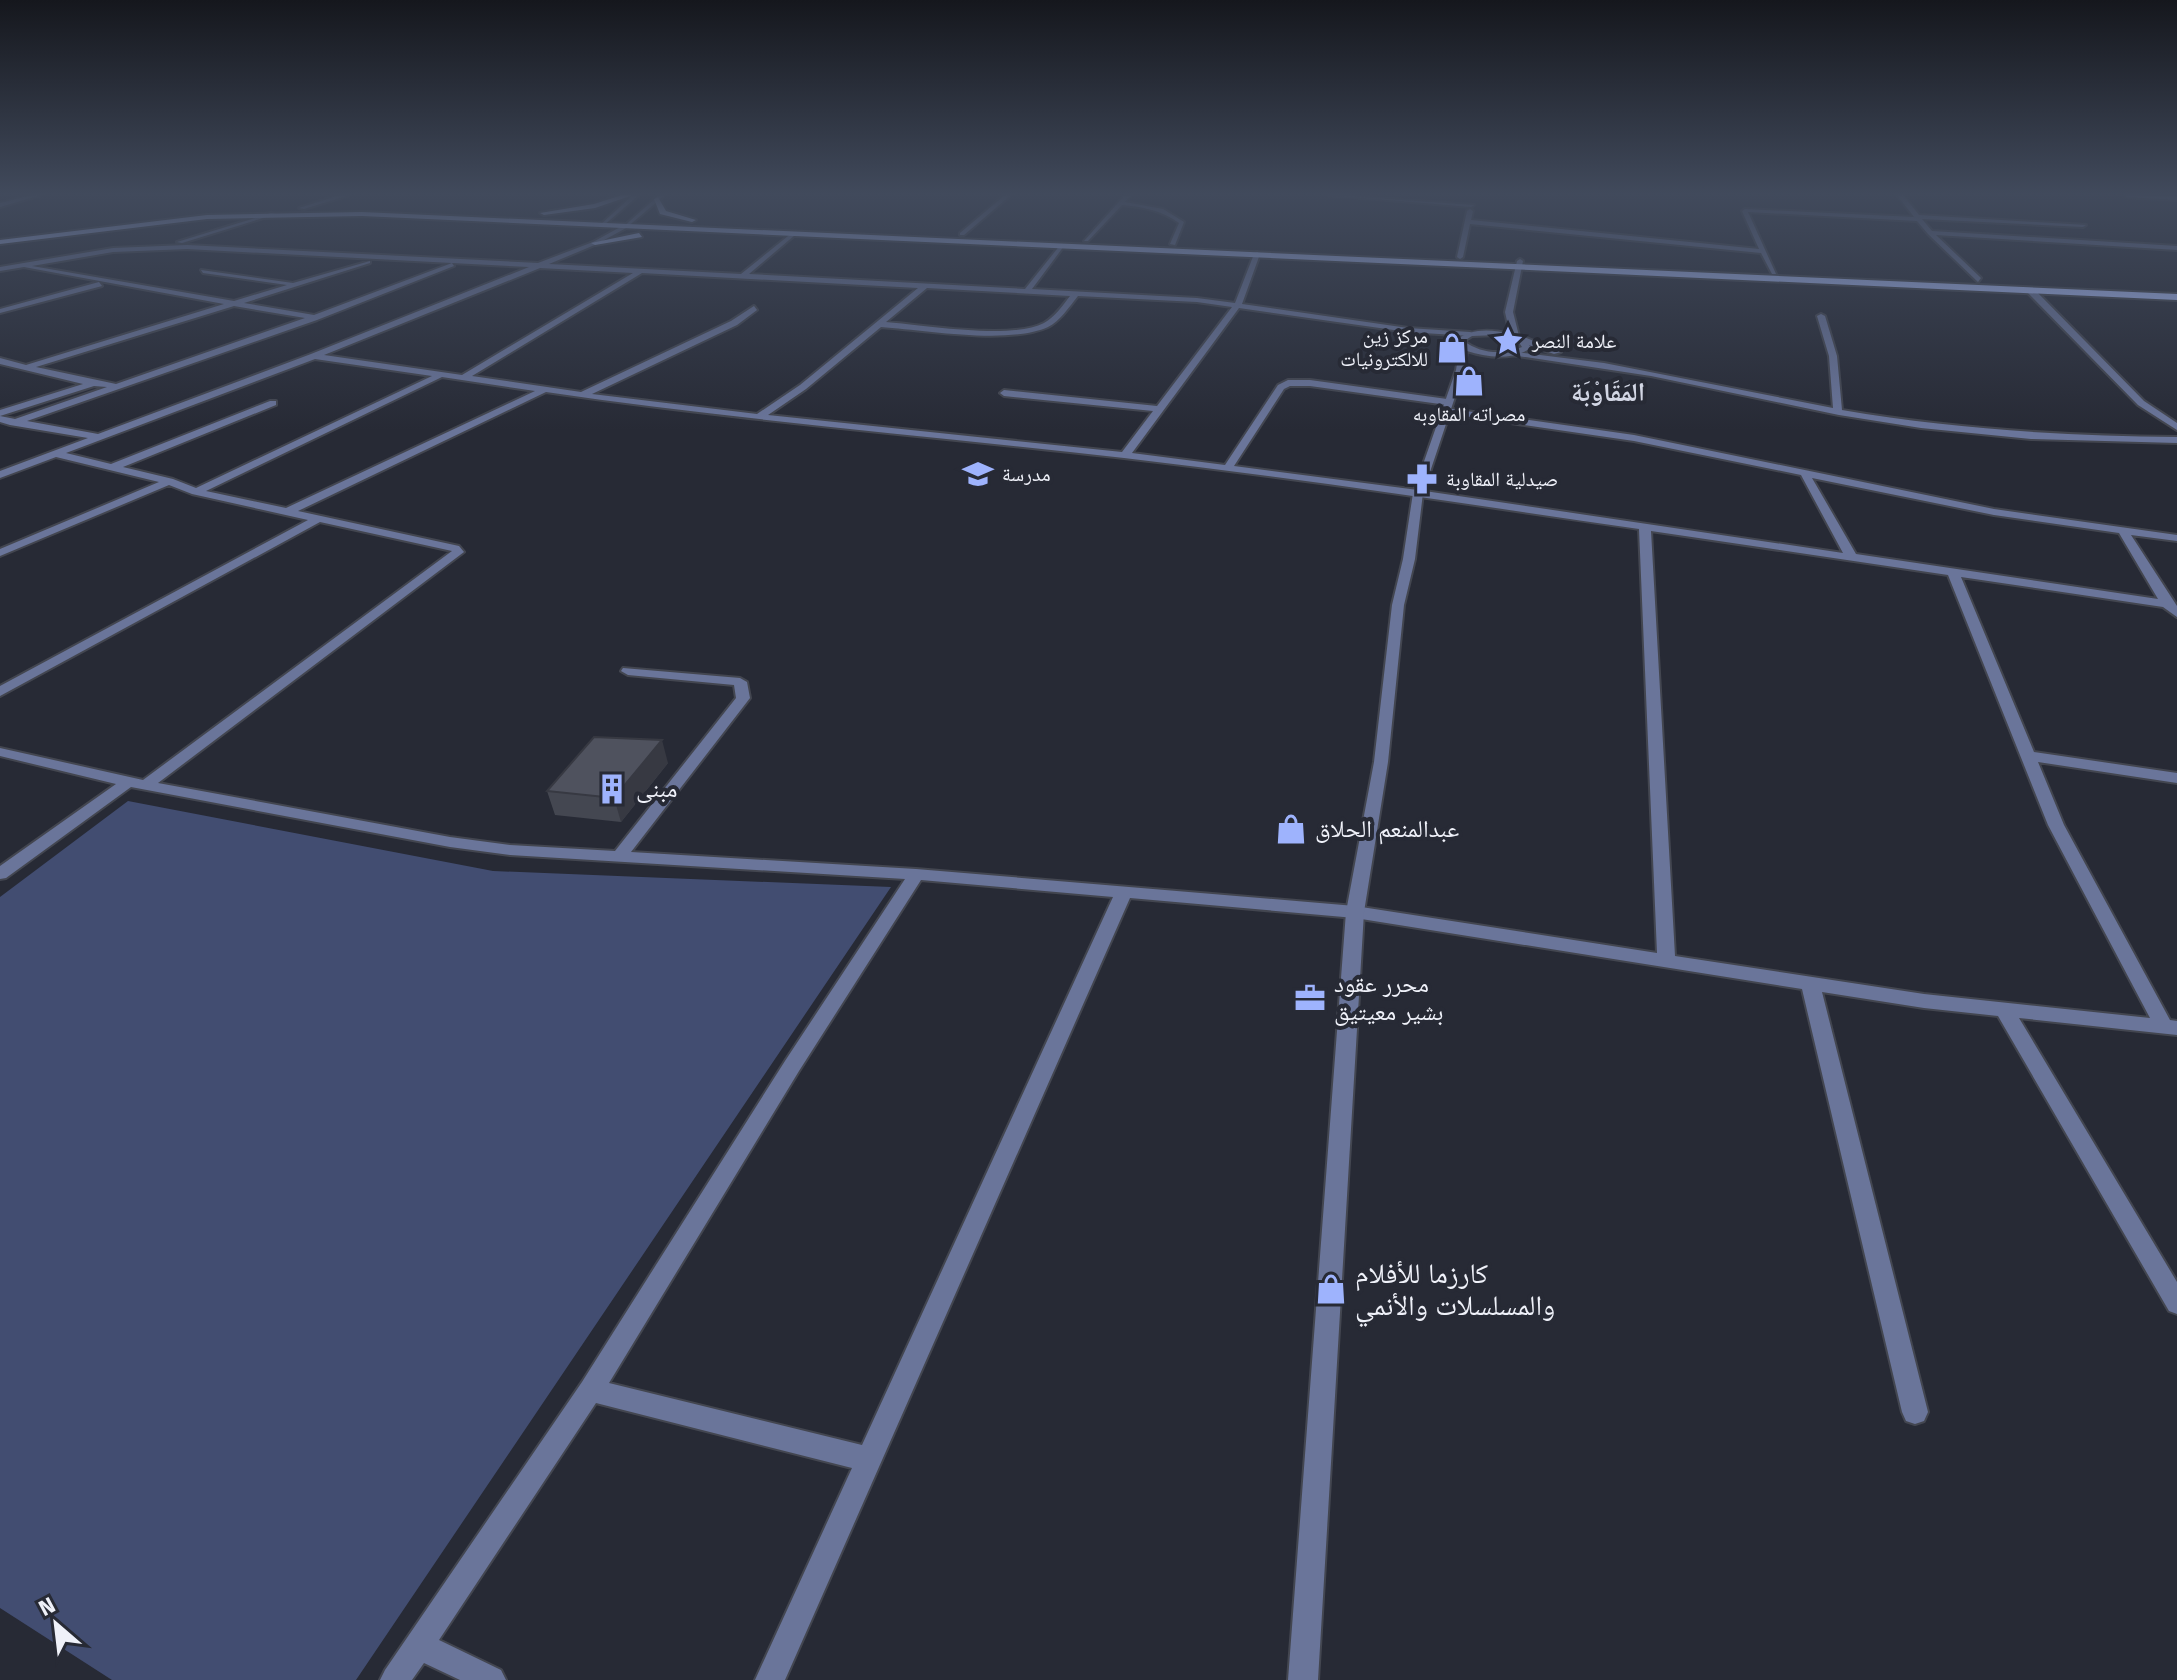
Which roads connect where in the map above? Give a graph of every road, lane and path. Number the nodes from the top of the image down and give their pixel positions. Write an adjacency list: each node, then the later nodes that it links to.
1 (60, 273): 17 (street)
2 (221, 273): 18 (street)
3 (328, 273): 18 (street)
4 (429, 273): 31 (street)
5 (514, 273): 38 (street)
6 (637, 273): 44 (street)
7 (668, 273): 15 (street)
8 (746, 273): 15 (street)
9 (1040, 273): 20 (street)
10 (1250, 273): 26 (street)
11 (1518, 273): 29 (street)
12 (1698, 273): 21 (main road)
13 (1786, 273): 16 (main road)
14 (1971, 273): 16 (street)
15 (742, 277): 19 (street)
16 (1978, 280): 22 (main road)
17 (105, 282): 25 (street); 28 (street)
18 (295, 283): 25 (street)
19 (926, 285): 20 (street); 32 (street)
20 (1028, 290): 23 (street)
21 (2031, 291): 24 (main road); 58 (street)
22 (2177, 291)
23 (1076, 293): 26 (street); 32 (street)
24 (2177, 297)
25 (225, 304): 31 (street); 41 (street)
26 (1238, 304): 33 (street); 52 (street)
27 (754, 308): 49 (street)
28 (0, 311)
29 (1509, 312): 34 (street); 35 (street)
30 (1821, 316): 53 (street)
31 (314, 318): 46 (street)
32 (877, 324): 55 (street)
33 (1408, 330): 34 (street); 36 (street)
34 (1474, 334): 35 (street); 36 (street)
35 (1518, 338): 37 (street); 40 (street)
36 (1463, 346): 37 (street); 42 (street)
37 (1505, 354): 40 (street); 42 (street)
38 (314, 356): 43 (street); 59 (street)
39 (0, 361): 41 (street)
40 (1585, 361): 53 (street)
41 (28, 367): 45 (street)
42 (1460, 370): 51 (street)
43 (440, 375): 44 (street); 68 (street)
44 (465, 377): 47 (street)
45 (92, 383): 46 (street); 54 (street)
46 (118, 385): 57 (street)
47 (543, 390): 49 (street); 70 (street)
48 (1004, 393): 52 (street)
49 (580, 396): 55 (street)
50 (273, 403): 63 (street)
51 (1446, 406): 64 (street); 65 (street); 69 (street)
52 (1159, 409): 62 (street)
53 (1838, 409): 60 (street)
54 (0, 413)
55 (760, 416): 62 (street)
56 (0, 419): 57 (street)
57 (13, 423): 59 (street)
58 (2177, 427)
59 (100, 437): 61 (street)
60 (2177, 440)
61 (56, 454): 63 (street); 66 (street)
62 (1125, 455): 64 (street)
63 (111, 468): 67 (street)
64 (1227, 469): 69 (street)
65 (1805, 474): 73 (street); 76 (street)
66 (0, 475)
67 (169, 481): 68 (street); 75 (street)
68 (196, 492): 70 (street)
69 (1418, 493): 72 (street); 89 (street)
70 (287, 512): 71 (street)
71 (319, 518): 80 (street); 84 (street)
72 (1645, 529): 76 (street); 90 (street)
73 (2124, 532): 74 (street); 78 (street)
74 (2177, 538)
75 (0, 553)
76 (1852, 558): 77 (street)
77 (1953, 572): 78 (street); 82 (street)
78 (2172, 608)
79 (628, 671): 85 (street)
80 (0, 692)
81 (0, 752): 84 (street)
82 (2029, 756): 83 (street); 93 (street)
83 (2177, 778)
84 (137, 784): 85 (street); 86 (street)
85 (618, 858): 87 (street)
86 (0, 874)
87 (916, 874): 88 (street); 95 (street)
88 (1124, 892): 89 (street); 97 (street)
89 (1355, 912): 90 (street); 102 (street)
90 (1666, 961): 91 (street)
91 (1810, 982): 92 (street); 96 (street)
92 (2005, 1011): 93 (street); 94 (street)
93 (2170, 1027)
94 (2177, 1303)
95 (591, 1390): 97 (street); 98 (street)
96 (1915, 1412)
97 (870, 1460): 101 (street)
98 (419, 1645): 99 (street); 100 (street)
99 (395, 1680)
100 (491, 1680)
101 (770, 1680)
102 (1303, 1680)

